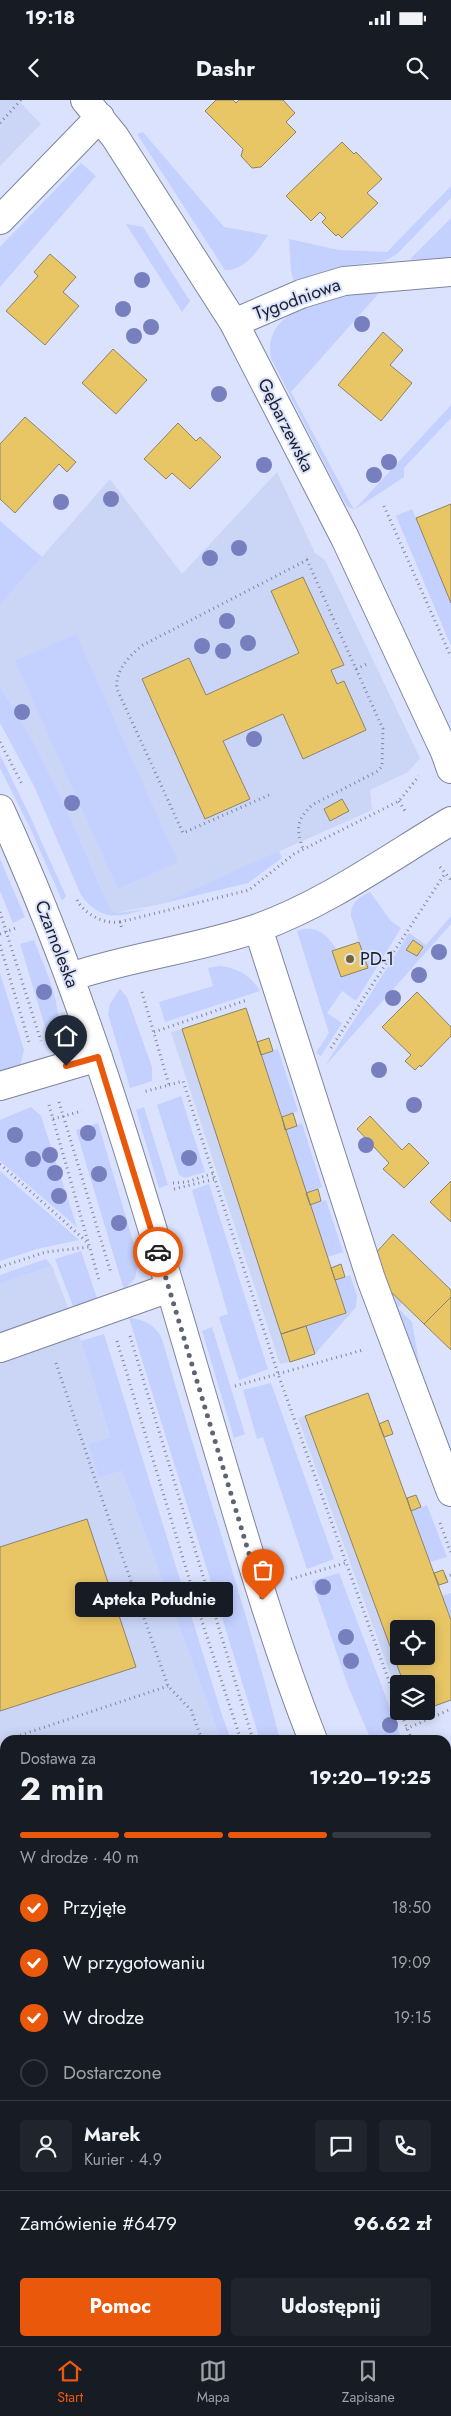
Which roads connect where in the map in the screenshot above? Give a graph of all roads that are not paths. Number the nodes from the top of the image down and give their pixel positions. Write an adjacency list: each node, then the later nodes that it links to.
1 (93, 108): 2 (street); 4 (street, Gębarzewska)
2 (0, 220)
3 (451, 272): 4 (street, Tygodniowa)
4 (234, 323): 5 (street, Gębarzewska)
5 (448, 761)
6 (0, 809): 9 (street, Czarnoleska)
7 (451, 821): 8 (street)
8 (258, 928): 9 (street); 14 (street)
9 (70, 977): 10 (street, Czarnoleska)
10 (98, 1057): 11 (street); 12 (street, Czarnoleska)
11 (0, 1086)
12 (169, 1288): 13 (street); 15 (street, Czarnoleska)
13 (0, 1348)
14 (451, 1492)
15 (311, 1735)

